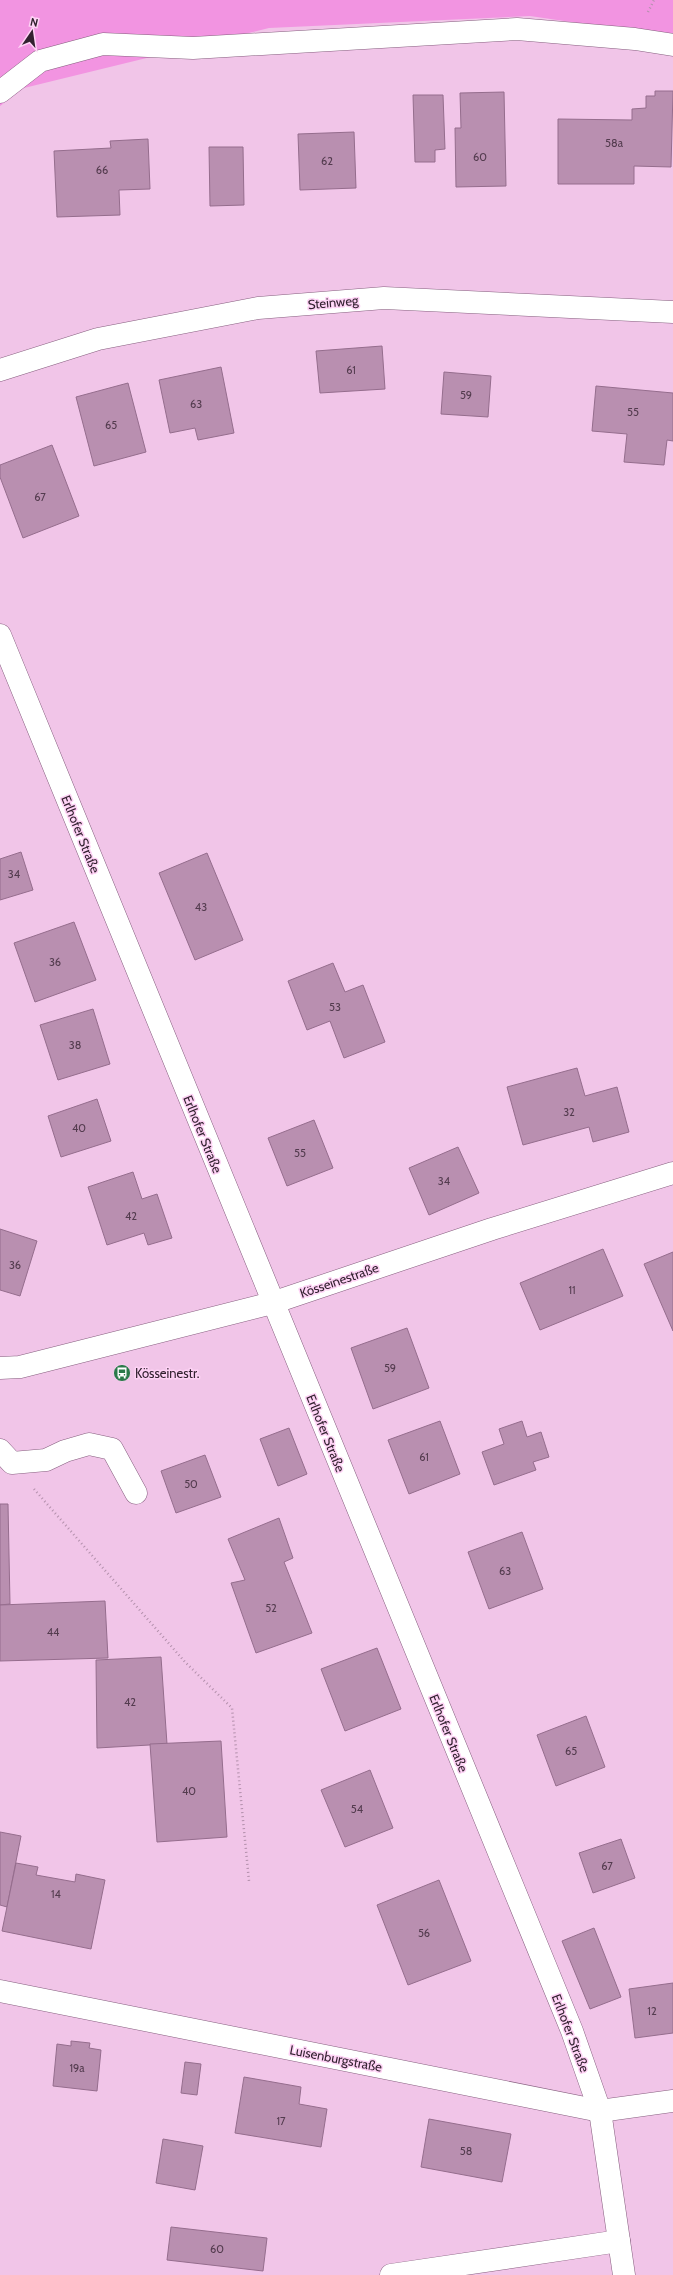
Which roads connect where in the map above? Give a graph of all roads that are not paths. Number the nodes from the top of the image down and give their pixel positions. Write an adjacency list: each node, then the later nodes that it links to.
1 (673, 45): 2 (street)
2 (0, 92)
3 (673, 312): 4 (street, Steinweg)
4 (0, 370)
5 (0, 635): 7 (street, Erlhofer Straße)
6 (673, 1173): 7 (street, Kösseinestraße)
7 (272, 1303): 8 (street, Kösseinestraße); 13 (street, Erlhofer Straße)
8 (0, 1368)
9 (6, 1456): 10 (street)
10 (136, 1493)
11 (0, 1991): 13 (street, Luisenburgstraße)
12 (673, 2101): 13 (street, Luisenburgstraße)
13 (600, 2111): 14 (street, Erlhofer Straße)
14 (619, 2241): 15 (street); 16 (street, Erlhofer Straße)
15 (391, 2275)
16 (624, 2275)

